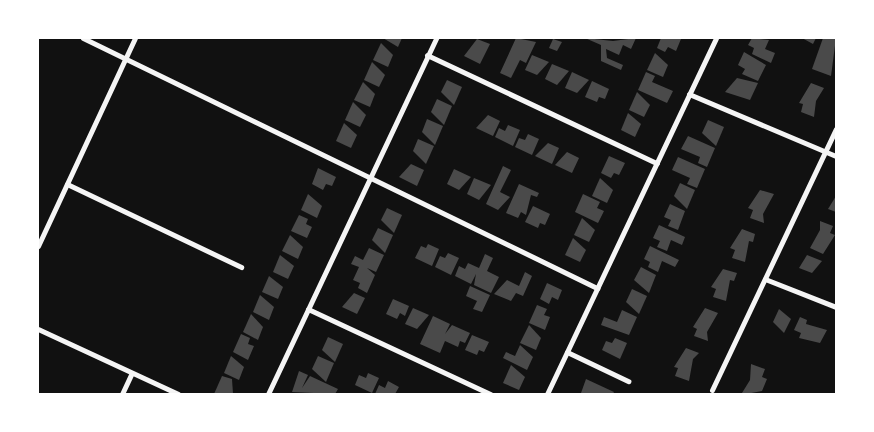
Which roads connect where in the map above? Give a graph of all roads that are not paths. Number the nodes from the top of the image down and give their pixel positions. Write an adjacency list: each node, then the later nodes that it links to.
1 (83, 38): 6 (street)
2 (135, 38): 6 (street)
3 (436, 38): 5 (street)
4 (716, 38): 7 (street)
5 (428, 55): 11 (street); 12 (street)
6 (126, 58): 12 (street); 13 (street)
7 (689, 94): 9 (street); 11 (street)
8 (836, 129): 9 (street)
9 (826, 152): 10 (street); 16 (street)
10 (836, 156)
11 (657, 163): 17 (street)
12 (370, 178): 17 (street); 19 (street)
13 (67, 184): 14 (street); 15 (street)
14 (38, 246)
15 (241, 267)
16 (765, 280): 18 (street); 24 (street)
17 (597, 288): 21 (street)
18 (836, 307)
19 (308, 309): 27 (street); 28 (street)
20 (38, 328): 22 (street)
21 (567, 352): 23 (street); 29 (street)
22 (132, 373): 25 (street); 26 (street)
23 (628, 381)
24 (712, 390)
25 (122, 394)
26 (178, 394)
27 (268, 394)
28 (490, 394)
29 (547, 394)

